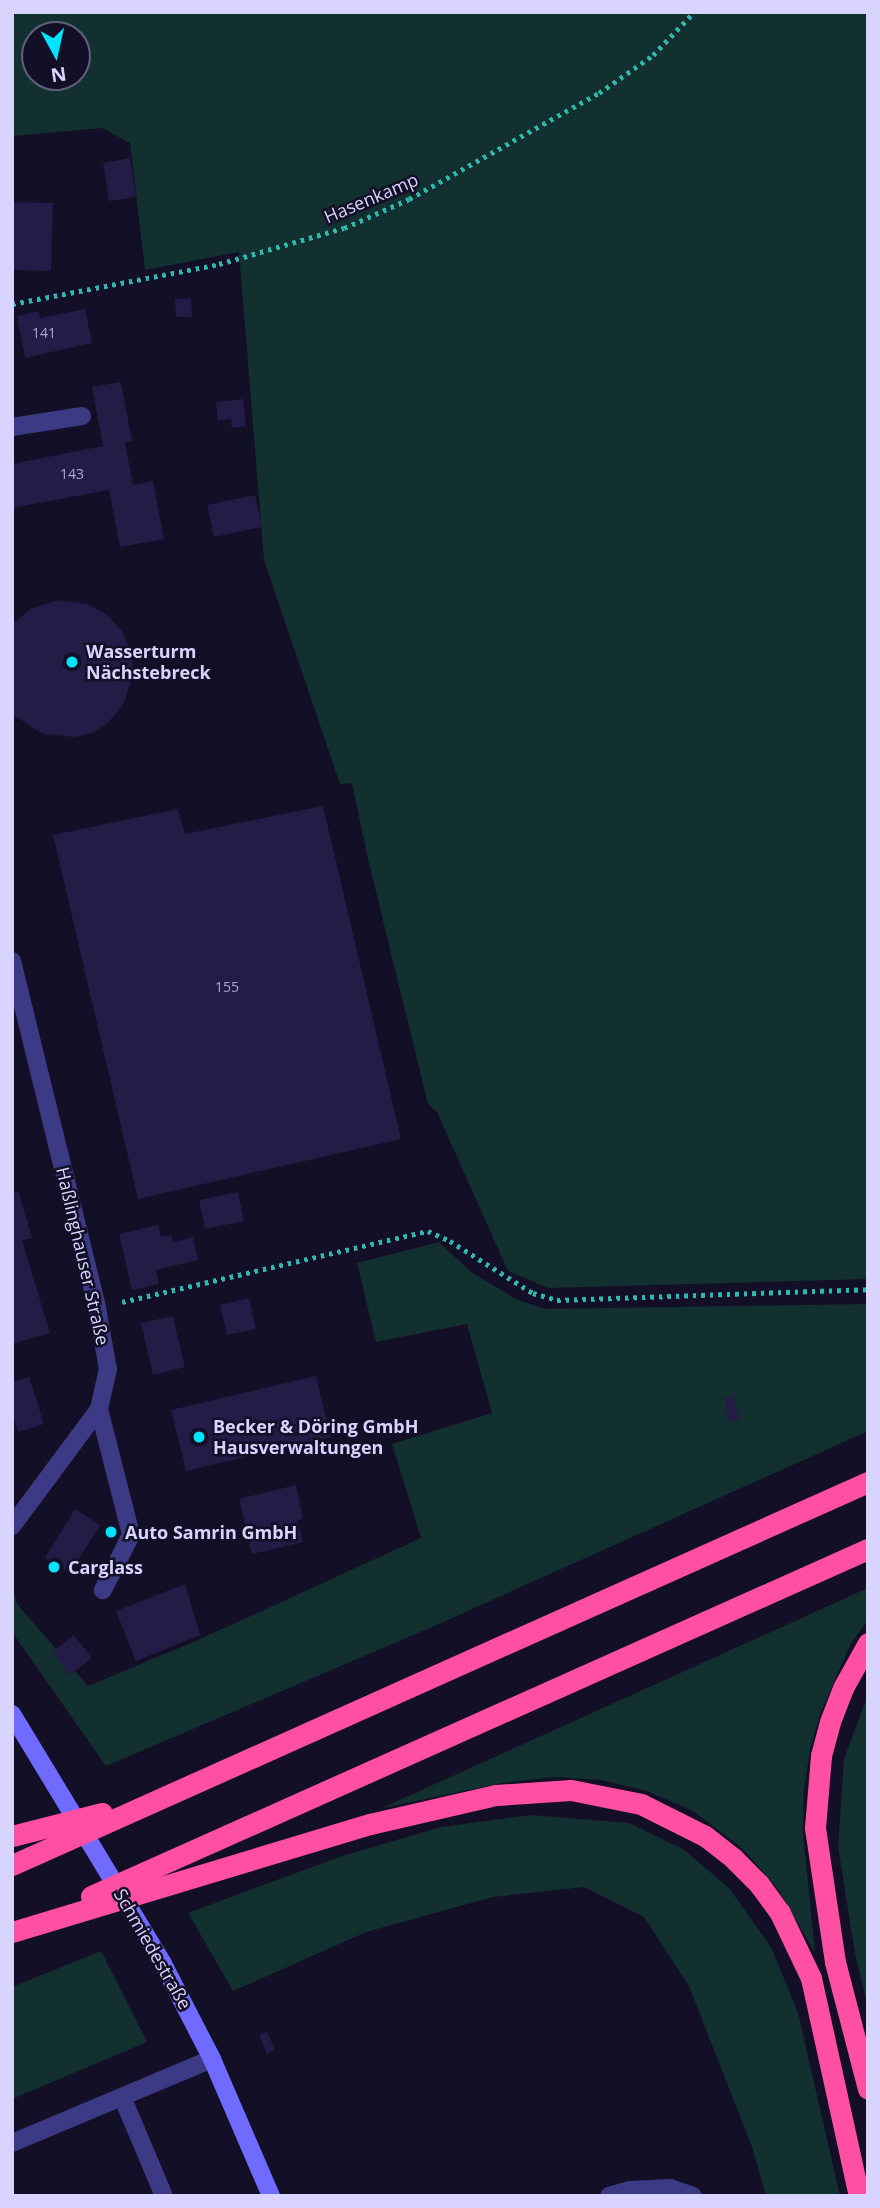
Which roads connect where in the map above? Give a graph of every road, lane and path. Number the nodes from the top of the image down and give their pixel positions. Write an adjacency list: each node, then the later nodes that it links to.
1 (694, 12): 2 (path, Hasenkamp)
2 (12, 304)
3 (82, 416): 4 (street)
4 (12, 427)
5 (12, 961): 7 (street, Haßlinghauser Straße)
6 (868, 1289): 7 (path)
7 (97, 1308): 8 (street, Haßlinghauser Straße)
8 (99, 1409): 10 (street, Haßlinghauser Straße); 12 (street)
9 (868, 1482): 15 (highway)
10 (12, 1526)
11 (868, 1549): 18 (highway)
12 (103, 1590)
13 (868, 1643): 20 (highway)
14 (12, 1714): 19 (main road, Schmiedestraße)
15 (155, 1800): 16 (highway); 17 (highway)
16 (12, 1836)
17 (12, 1865)
18 (12, 1932): 27 (highway)
19 (212, 2059): 21 (street); 24 (main road, Schmiedestraße)
20 (868, 2089)
21 (123, 2099): 22 (street); 23 (street)
22 (12, 2143)
23 (164, 2196)
24 (271, 2196)
25 (609, 2196): 26 (street)
26 (692, 2196)
27 (859, 2196)

